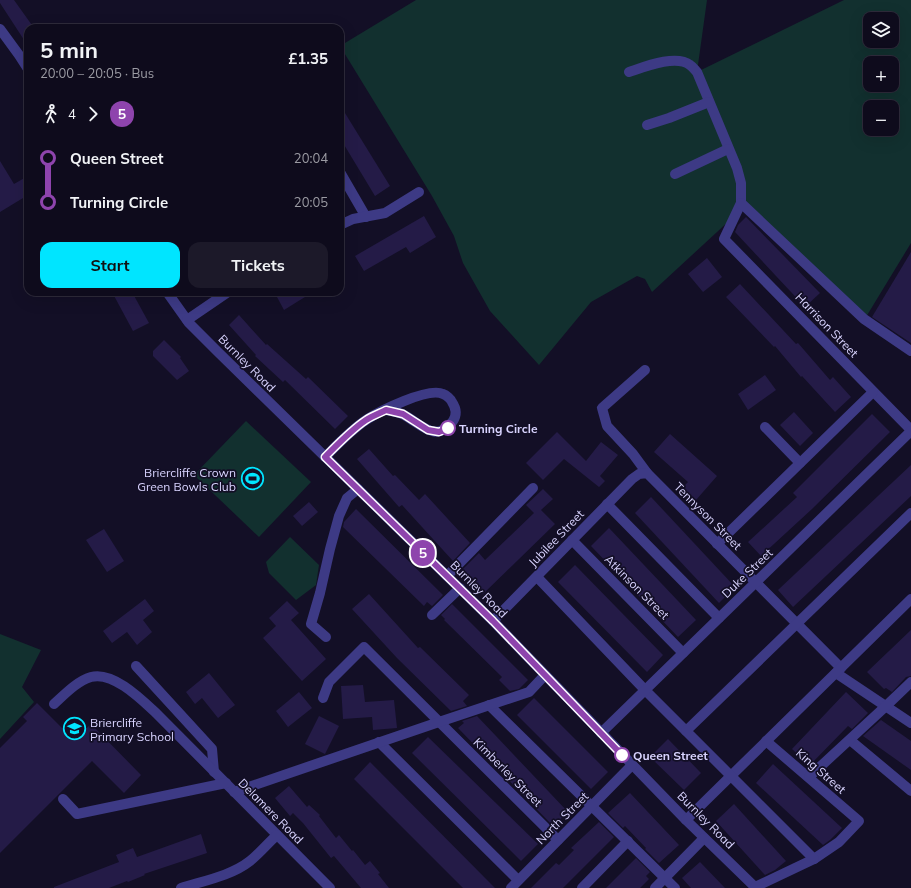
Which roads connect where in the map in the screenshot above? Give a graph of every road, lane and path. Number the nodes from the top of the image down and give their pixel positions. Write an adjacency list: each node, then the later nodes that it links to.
1 (0, 29): 2 (street)
2 (24, 63)
3 (628, 72): 4 (street)
4 (708, 102): 5 (street); 6 (street)
5 (647, 125)
6 (728, 149): 7 (street); 10 (street)
7 (675, 174)
8 (344, 179): 11 (street)
9 (418, 192): 11 (street)
10 (741, 203): 16 (street); 18 (street, Harrison Street)
11 (366, 217): 12 (street)
12 (344, 223)
13 (170, 296): 15 (street, Burnley Road)
14 (222, 296): 15 (street)
15 (187, 320): 22 (street, Burnley Road)
16 (911, 350)
17 (645, 370): 24 (street, Tennyson Street)
18 (873, 392): 21 (street, Harrison Street); 23 (street)
19 (386, 410): 19 (street); 22 (street)
20 (765, 427): 23 (street)
21 (911, 430): 33 (street, Duke Street)
22 (325, 457): 26 (street, Burnley Road)
23 (800, 463): 30 (street)
24 (643, 474): 27 (street, Jubilee Street); 30 (street, Tennyson Street)
25 (533, 488): 31 (street)
26 (358, 489): 31 (street, Burnley Road); 40 (street)
27 (608, 504): 29 (street, Jubilee Street); 37 (street)
28 (911, 513): 39 (street)
29 (572, 540): 32 (street, Jubilee Street); 41 (street, Atkinson Street)
30 (717, 544): 33 (street, Tennyson Street)
31 (447, 576): 34 (street, Burnley Road)
32 (537, 577): 38 (street, Jubilee Street); 46 (street)
33 (755, 583): 37 (street, Duke Street); 39 (street, Tennyson Street)
34 (460, 588): 36 (street); 38 (street, Burnley Road)
35 (911, 599): 43 (street)
36 (432, 615)
37 (719, 618): 41 (street, Duke Street)
38 (493, 621): 44 (street, Burnley Road)
39 (797, 624): 43 (street, Tennyson Street); 53 (street)
40 (326, 637)
41 (683, 653): 46 (street, Duke Street)
42 (136, 666): 59 (street)
43 (838, 670): 50 (street, Tennyson Street); 56 (street)
44 (545, 675): 49 (street); 54 (street, Burnley Road)
45 (911, 682): 50 (street)
46 (645, 690): 53 (street); 54 (street, Duke Street)
47 (323, 698): 51 (street, Kimberley Street)
48 (54, 704): 59 (street, Delamere Road)
49 (489, 705): 51 (street); 66 (street)
50 (886, 706): 52 (street, Tennyson Street); 55 (street)
51 (439, 722): 57 (street); 70 (street, Kimberley Street)
52 (911, 723)
53 (686, 731): 60 (street)
54 (601, 733): 58 (street, Burnley Road)
55 (850, 740): 61 (street); 63 (street)
56 (766, 741): 60 (street); 61 (street, King Street)
57 (379, 742): 64 (street); 74 (street)
58 (632, 766): 66 (street, North Street); 67 (street, Burnley Road)
59 (214, 772): 62 (street, Delamere Road)
60 (731, 776): 67 (street); 72 (street)
61 (808, 777): 72 (street, King Street)
62 (226, 783): 64 (street, Delamere Road); 65 (street)
63 (911, 791)
64 (234, 792): 68 (street, Delamere Road)
65 (63, 799)
66 (592, 806): 70 (street, North Street); 71 (street)
67 (686, 820): 69 (street, Burnley Road)
68 (277, 834): 75 (street); 76 (street, Delamere Road)
69 (704, 838): 73 (street); 81 (street, Burnley Road)
70 (558, 840): 74 (street, North Street)
71 (628, 841): 73 (street); 78 (street)
72 (814, 859): 81 (street)
73 (665, 878): 79 (street); 80 (street)
74 (518, 880): 77 (street, North Street)
75 (181, 888)
76 (330, 888)
77 (511, 888)
78 (582, 888)
79 (655, 888)
80 (675, 888)
81 (756, 888)

